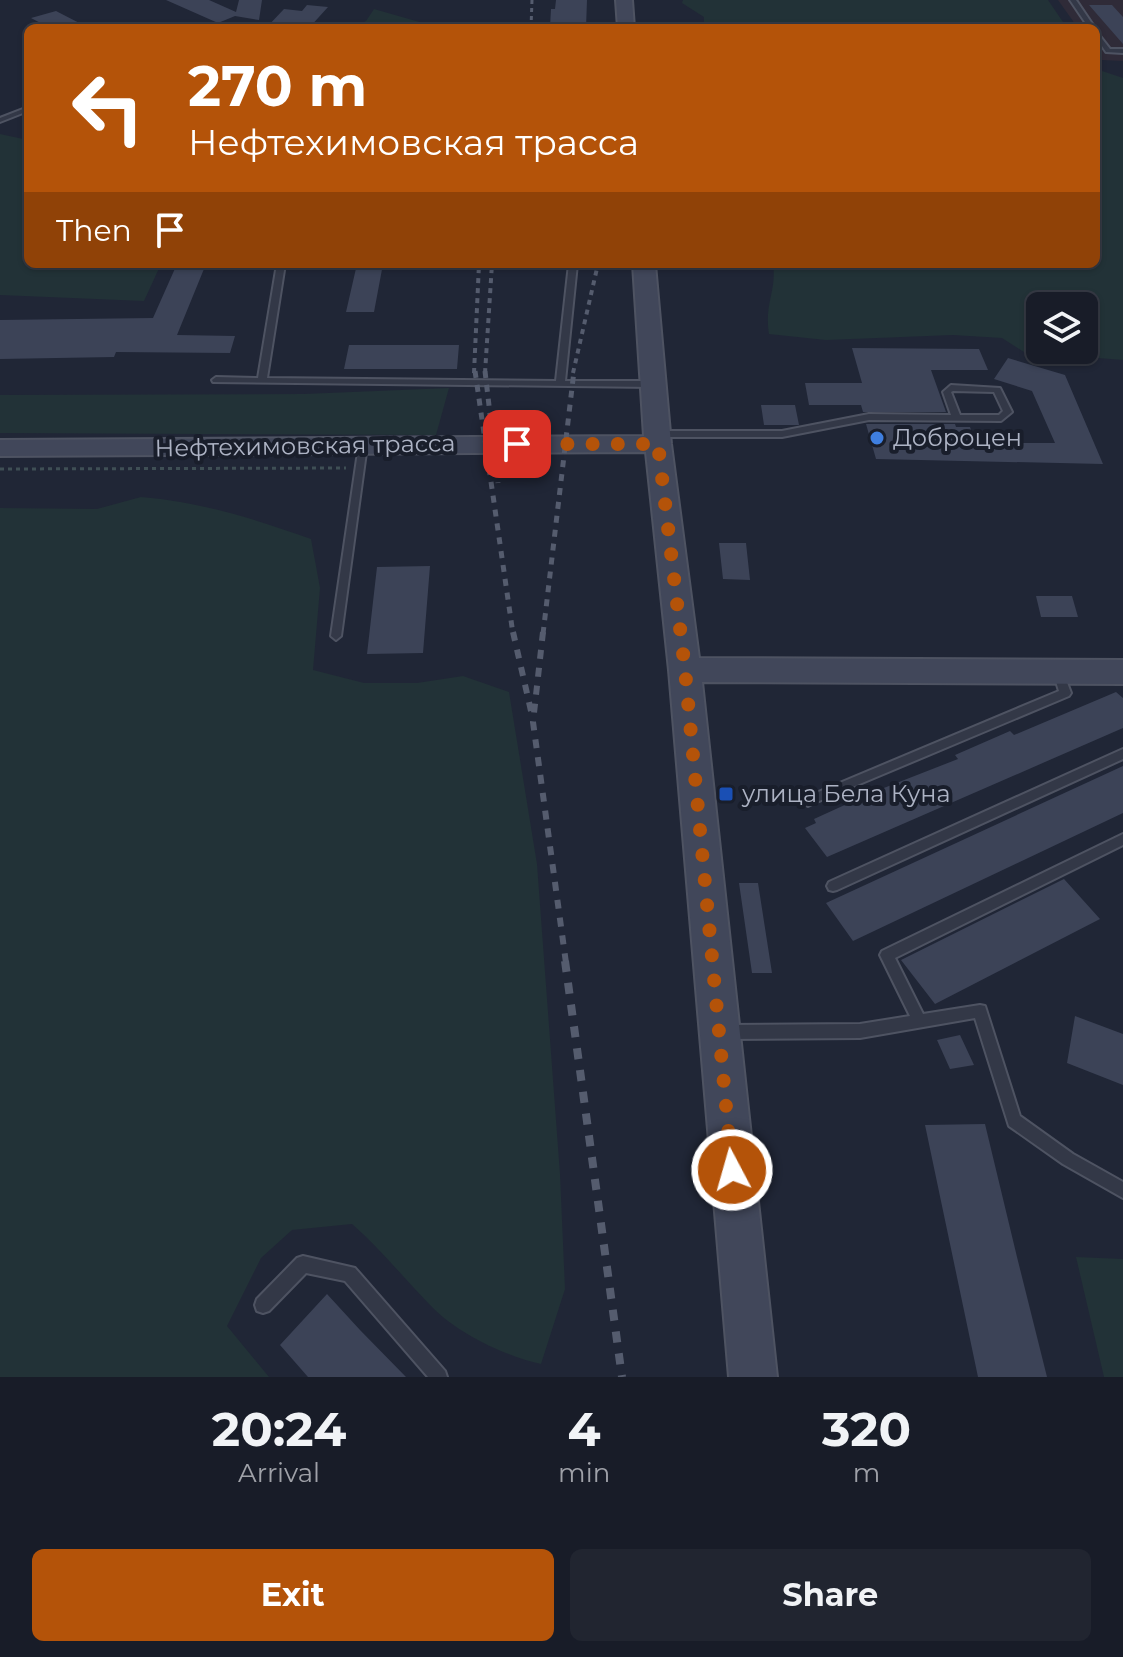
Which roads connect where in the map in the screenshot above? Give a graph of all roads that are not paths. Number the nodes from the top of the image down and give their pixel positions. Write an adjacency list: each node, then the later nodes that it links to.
1 (624, 0): 3 (main road)
2 (1073, 0): 4 (lane)
3 (626, 24)
4 (1089, 24)
5 (1100, 39): 6 (lane)
6 (1123, 51)
7 (24, 111): 8 (lane)
8 (0, 120)
9 (280, 268): 13 (lane)
10 (573, 268): 14 (lane)
11 (644, 268): 15 (main road)
12 (216, 380): 13 (lane)
13 (262, 380): 14 (lane)
14 (560, 384): 15 (lane)
15 (653, 384): 17 (main road)
16 (956, 417): 16 (lane); 17 (lane)
17 (657, 439): 19 (main road, Нефтехимовская трасса); 21 (main road)
18 (0, 448): 19 (main road, Нефтехимовская трасса)
19 (361, 456): 20 (lane)
20 (336, 636)
21 (685, 670): 22 (main road); 29 (main road)
22 (1057, 671): 23 (main road); 25 (lane)
23 (1123, 672)
24 (1123, 754): 27 (lane)
25 (808, 801)
26 (1123, 839): 28 (lane)
27 (833, 886)
28 (920, 1022): 29 (lane); 30 (lane)
29 (718, 1032): 33 (main road)
30 (1123, 1190)
31 (263, 1305): 32 (lane)
32 (439, 1377)
33 (753, 1377)

